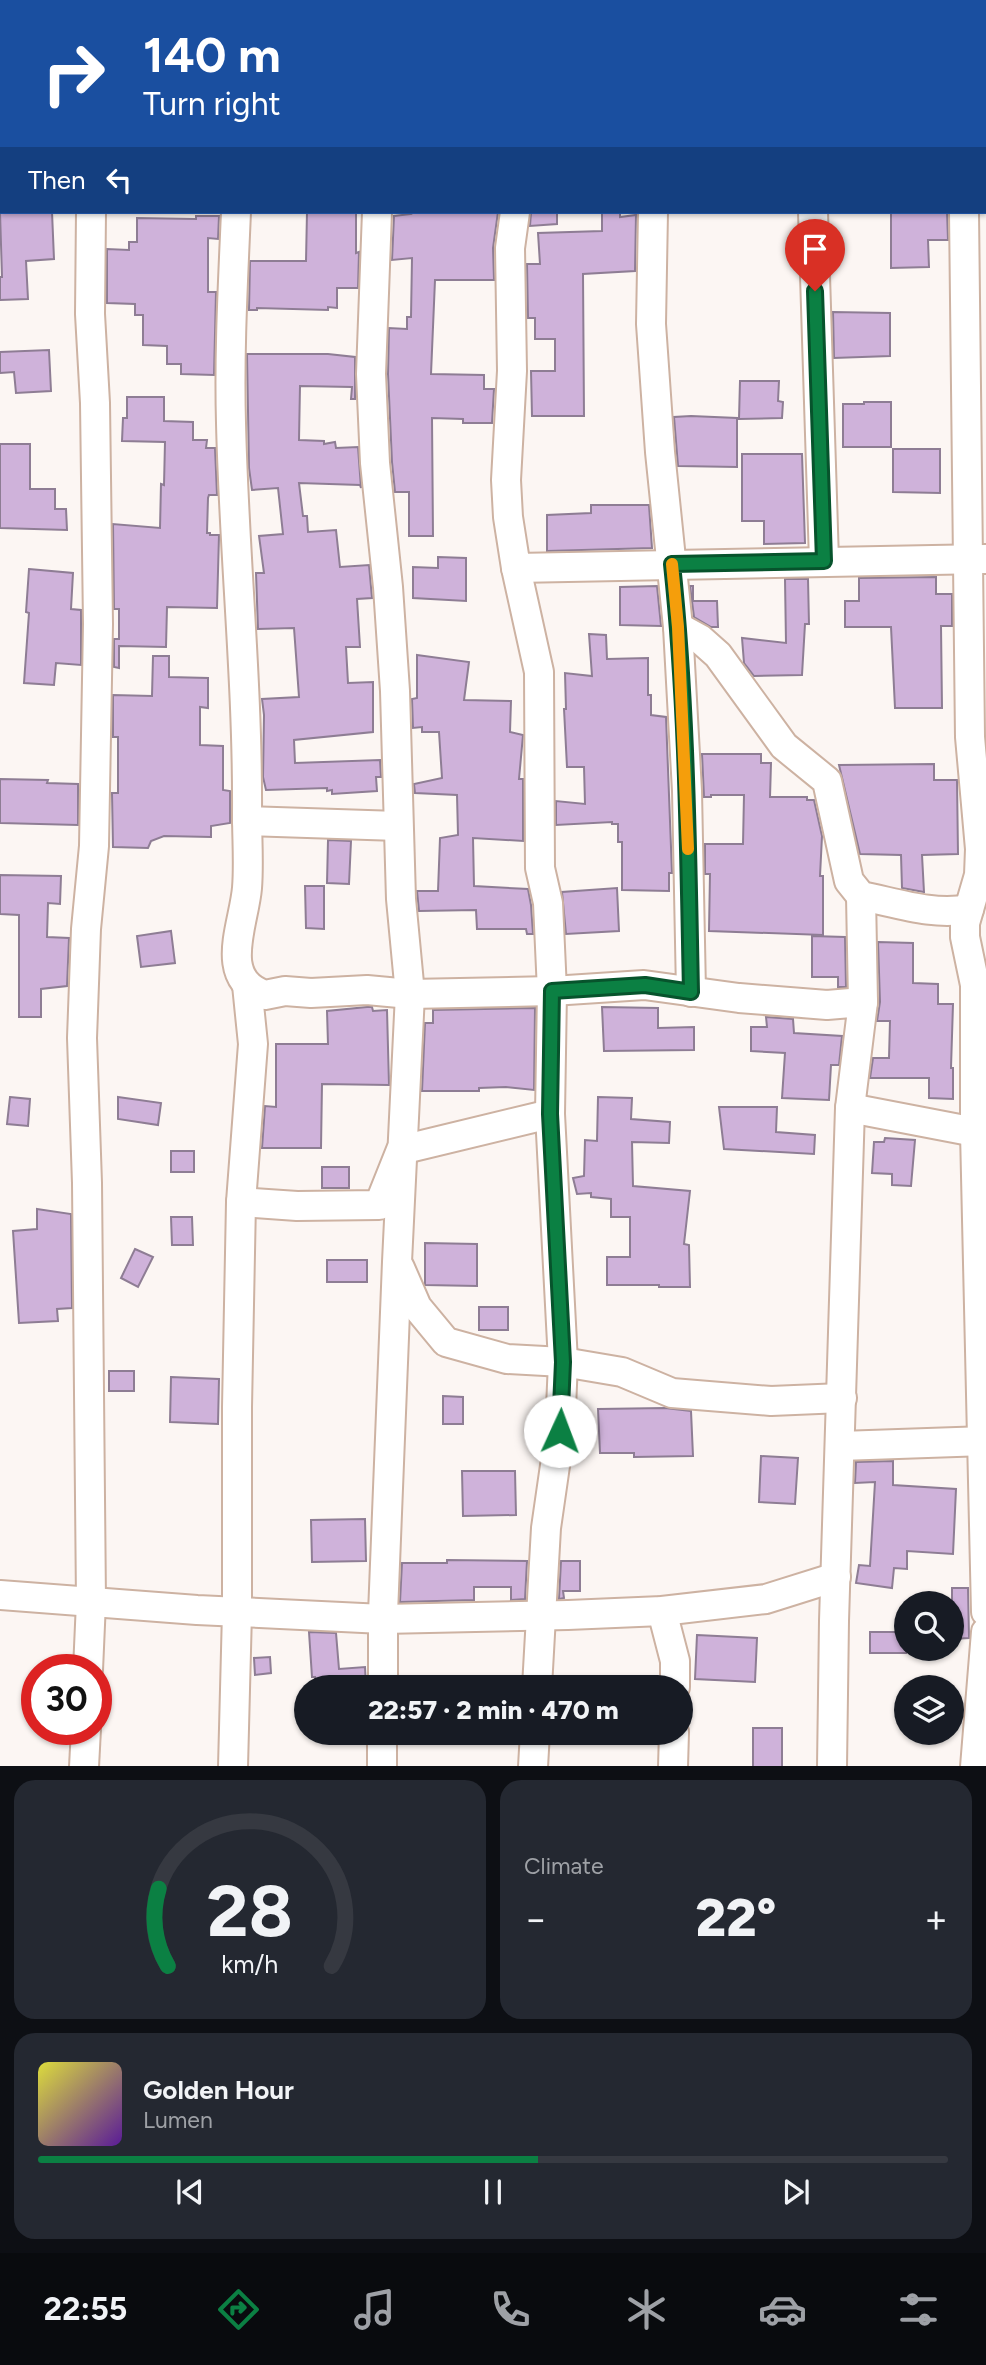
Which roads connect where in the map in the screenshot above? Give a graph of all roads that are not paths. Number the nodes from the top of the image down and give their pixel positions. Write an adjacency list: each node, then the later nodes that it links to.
1 (91, 214): 34 (street)
2 (236, 214): 13 (street)
3 (377, 214): 14 (street)
4 (514, 214): 11 (street)
5 (653, 214): 10 (street)
6 (813, 214): 9 (street)
7 (964, 214): 8 (street)
8 (976, 559): 9 (street); 16 (street)
9 (824, 561): 10 (street)
10 (672, 564): 11 (street); 12 (street)
11 (516, 568): 18 (street)
12 (678, 627): 15 (street); 19 (street)
13 (247, 821): 14 (street); 17 (street)
14 (398, 826): 20 (street)
15 (861, 896): 16 (street); 21 (street)
16 (969, 909): 24 (street)
17 (247, 985): 20 (street); 26 (street)
18 (552, 991): 19 (street); 20 (street); 23 (street)
19 (691, 992): 21 (street)
20 (410, 994): 25 (street)
21 (863, 1002): 22 (street)
22 (849, 1108): 24 (street); 29 (street)
23 (550, 1114): 25 (street); 28 (street)
24 (980, 1132): 30 (street)
25 (401, 1150): 26 (street); 27 (street)
26 (241, 1202): 36 (street)
27 (397, 1262): 28 (street); 39 (street)
28 (563, 1362): 29 (street); 38 (street)
29 (842, 1398): 31 (street)
30 (984, 1441): 31 (street); 37 (street)
31 (841, 1446): 32 (street)
32 (836, 1577): 35 (street); 54 (street)
33 (0, 1595): 34 (street)
34 (91, 1602): 36 (street); 41 (street)
35 (662, 1611): 38 (street); 44 (street)
36 (237, 1612): 39 (street); 50 (street)
37 (986, 1612)
38 (540, 1616): 39 (street); 43 (street)
39 (383, 1619): 42 (street)
40 (986, 1632): 55 (street)
41 (89, 1654)
42 (383, 1675)
43 (538, 1675)
44 (675, 1675)
45 (85, 1745): 49 (street)
46 (382, 1745): 51 (street)
47 (534, 1745): 52 (street)
48 (674, 1745): 53 (street)
49 (84, 1766)
50 (233, 1766)
51 (382, 1766)
52 (533, 1766)
53 (673, 1766)
54 (832, 1766)
55 (975, 1766)

